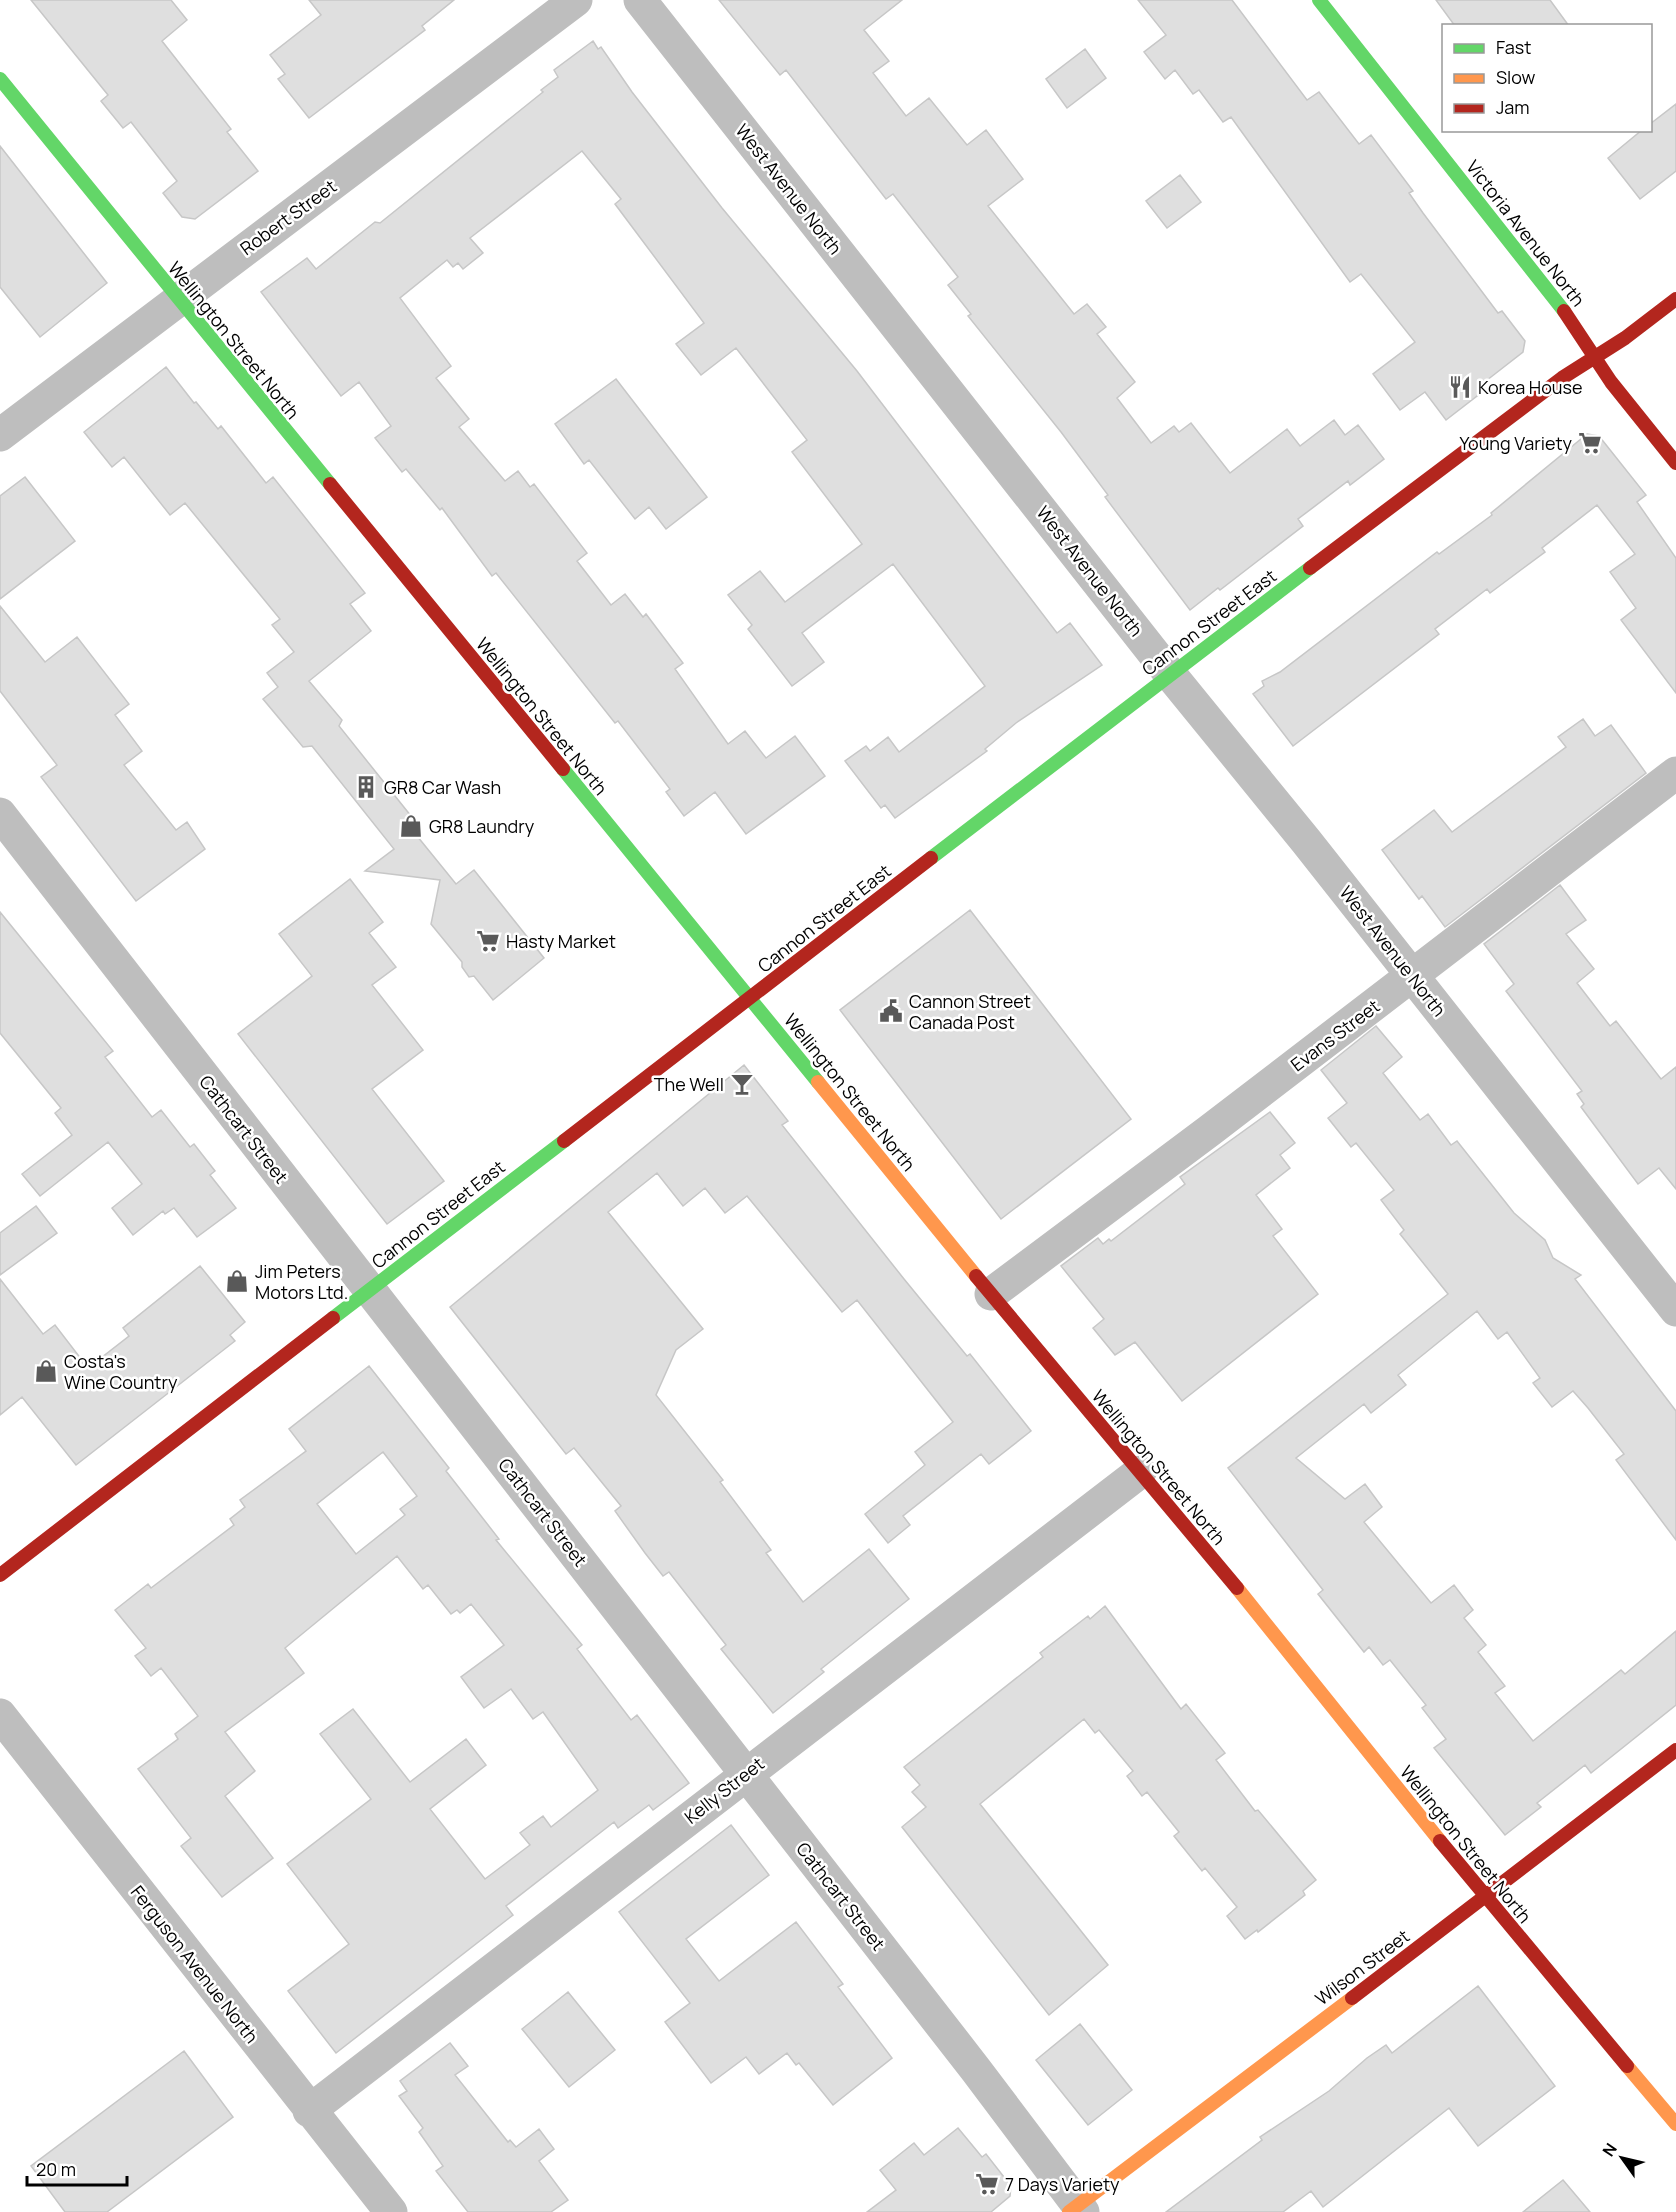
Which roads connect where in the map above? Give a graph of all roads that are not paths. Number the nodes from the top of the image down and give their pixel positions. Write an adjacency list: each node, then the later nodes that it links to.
1 (576, 0): 5 (street, Robert Street)
2 (640, 0): 10 (street, West Avenue North)
3 (1319, 0): 7 (main road, Victoria Avenue North)
4 (0, 79): 5 (main road, Wellington Street North)
5 (177, 299): 8 (street, Robert Street); 14 (main road, Wellington Street North)
6 (1676, 299): 7 (main road, Cannon Street East)
7 (1596, 357): 9 (main road, Victoria Avenue North); 10 (main road, Cannon Street East)
8 (0, 435)
9 (1676, 463)
10 (1170, 674): 13 (street, West Avenue North); 14 (main road, Cannon Street East)
11 (1676, 773): 13 (street, Evans Street)
12 (0, 814): 15 (street, Cathcart Street)
13 (1413, 976): 16 (street, Evans Street); 17 (street, West Avenue North)
14 (751, 998): 15 (main road, Cannon Street East); 16 (main road, Wellington Street North)
15 (370, 1290): 19 (main road, Cannon Street East); 22 (street, Cathcart Street)
16 (991, 1294): 18 (main road, Wellington Street North)
17 (1676, 1310)
18 (1140, 1472): 22 (street, Kelly Street); 23 (main road, Wellington Street North)
19 (0, 1575)
20 (0, 1715): 24 (street, Ferguson Avenue North)
21 (1676, 1750): 23 (main road, Wilson Street)
22 (746, 1774): 24 (street, Kelly Street); 26 (street, Cathcart Street)
23 (1485, 1898): 25 (main road, Wellington Street North); 26 (main road, Wilson Street)
24 (309, 2111): 27 (street, Ferguson Avenue North)
25 (1676, 2124)
26 (1076, 2210)
27 (391, 2212)

